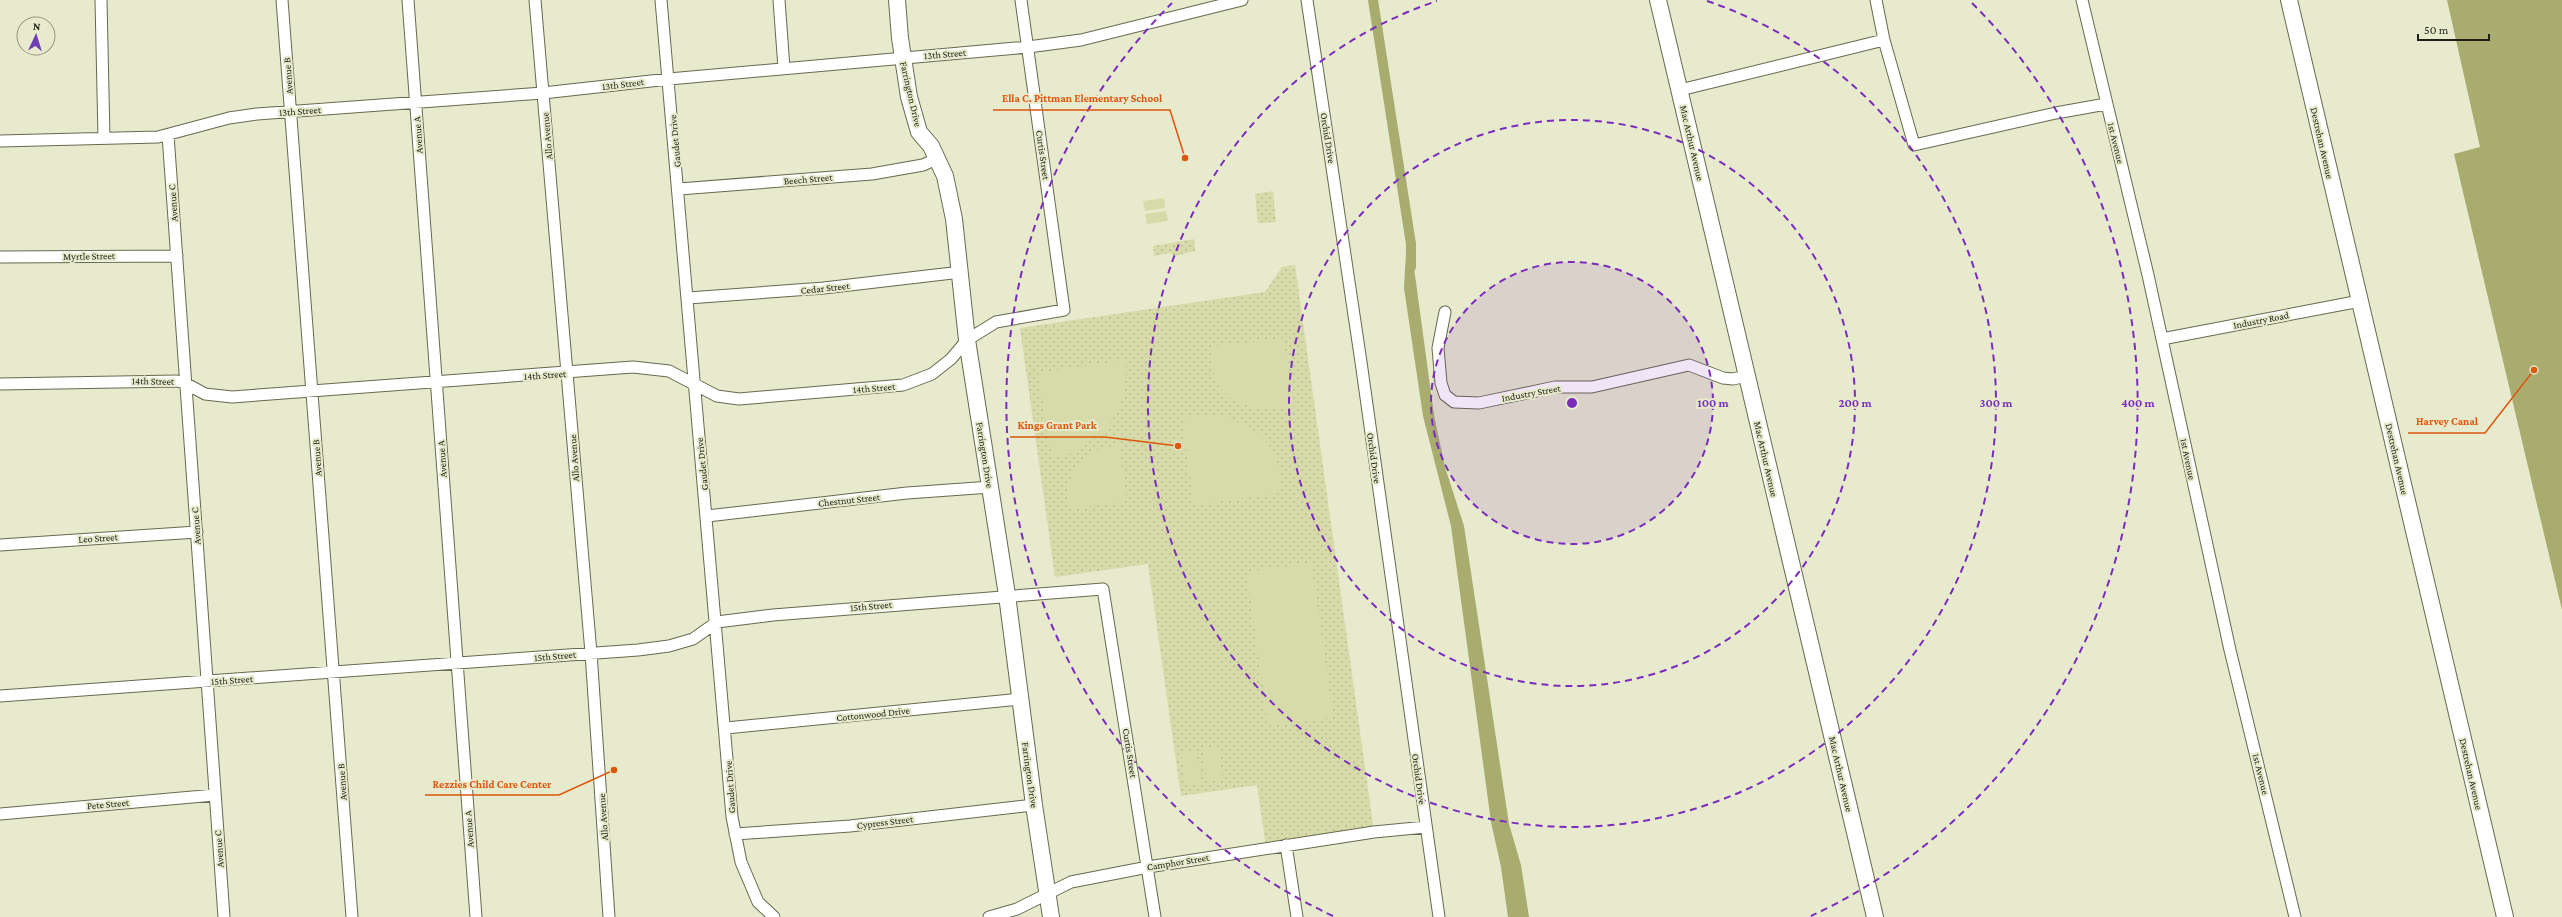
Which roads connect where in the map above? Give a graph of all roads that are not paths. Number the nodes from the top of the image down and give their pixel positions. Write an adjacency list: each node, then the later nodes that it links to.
1 (101, 0): 26 (street)
2 (282, 0): 24 (street, Avenue B)
3 (408, 0): 22 (street, Avenue A)
4 (535, 0): 21 (street, Allo Avenue)
5 (661, 0): 19 (street, Gaudet Drive)
6 (779, 0): 18 (street)
7 (897, 0): 17 (street, Farrington Drive)
8 (1021, 0): 16 (street, Curtis Street)
9 (1242, 0): 16 (street, 13th Street)
10 (1307, 0): 63 (street, Orchid Drive)
11 (1658, 0): 20 (street, Mac Arthur Avenue)
12 (1876, 0): 15 (street)
13 (2082, 0): 23 (street, 1st Avenue)
14 (2289, 0): 34 (street, Destrehan Avenue)
15 (1884, 40): 20 (street); 23 (street)
16 (1028, 47): 17 (street, 13th Street); 35 (street, Curtis Street)
17 (902, 58): 18 (street, 13th Street); 28 (street, Farrington Drive)
18 (784, 68): 19 (street, 13th Street)
19 (669, 79): 21 (street, 13th Street); 29 (street, Gaudet Drive)
20 (1680, 90): 40 (street, Mac Arthur Avenue)
21 (543, 94): 22 (street, 13th Street); 39 (street, Allo Avenue)
22 (416, 103): 24 (street, 13th Street); 41 (street, Avenue A)
23 (2106, 104): 37 (street, 1st Avenue)
24 (290, 111): 25 (street, 13th Street); 45 (street, Avenue B)
25 (168, 135): 26 (street, 13th Street); 30 (street, Avenue C)
26 (104, 138): 27 (street, 13th Street)
27 (0, 141)
28 (936, 159): 29 (street, Beech Street); 32 (street, Farrington Drive)
29 (679, 189): 33 (street, Gaudet Drive)
30 (177, 256): 31 (street, Myrtle Street); 43 (street, Avenue C)
31 (0, 257)
32 (961, 272): 33 (street, Cedar Street); 38 (street, Farrington Drive)
33 (688, 298): 42 (street, Gaudet Drive)
34 (2360, 302): 37 (street, Industry Road); 80 (street, Destrehan Avenue)
35 (1064, 310): 38 (street, 14th Street)
36 (1445, 312): 40 (street, Industry Street)
37 (2162, 339): 79 (street, 1st Avenue)
38 (966, 340): 42 (street, 14th Street); 46 (street, Farrington Drive)
39 (568, 373): 41 (street, 14th Street); 42 (street, 14th Street); 53 (street, Allo Avenue)
40 (1747, 376): 78 (street, Mac Arthur Avenue)
41 (436, 382): 45 (street, 14th Street); 54 (street, Avenue A)
42 (694, 382): 47 (street, Gaudet Drive)
43 (185, 383): 44 (street, 14th Street); 45 (street, 14th Street); 48 (street, Avenue C)
44 (0, 384)
45 (312, 391): 55 (street, Avenue B)
46 (991, 487): 47 (street, Chestnut Street); 51 (street, Farrington Drive)
47 (708, 516): 52 (street, Gaudet Drive)
48 (197, 532): 49 (street, Leo Street); 56 (street, Avenue C)
49 (0, 545)
50 (1103, 589): 51 (street, 15th Street); 66 (street, Curtis Street)
51 (1007, 595): 52 (street, 15th Street); 58 (street, Farrington Drive)
52 (717, 622): 53 (street, 15th Street); 59 (street, Gaudet Drive)
53 (591, 653): 54 (street, 15th Street); 71 (street, Allo Avenue)
54 (457, 664): 55 (street, 15th Street); 70 (street, Avenue A)
55 (334, 673): 56 (street, 15th Street); 69 (street, Avenue B)
56 (208, 682): 57 (street, 15th Street); 60 (street, Avenue C)
57 (0, 696)
58 (1020, 699): 59 (street, Cottonwood Drive); 61 (street, Farrington Drive)
59 (726, 728): 64 (street, Gaudet Drive)
60 (215, 795): 62 (street, Pete Street); 68 (street, Avenue C)
61 (1034, 805): 64 (street, Cypress Street); 67 (street, Farrington Drive)
62 (0, 814)
63 (1426, 827): 65 (street, Camphor Street); 77 (street, Orchid Drive)
64 (735, 834): 72 (street, Gaudet Drive)
65 (1286, 845): 66 (street, Camphor Street); 76 (street)
66 (1148, 867): 67 (street, Camphor Street); 75 (street, Curtis Street)
67 (1048, 893): 73 (street, Camphor Street); 74 (street, Farrington Drive)
68 (224, 917)
69 (352, 917)
70 (476, 917)
71 (609, 917)
72 (774, 917)
73 (989, 917)
74 (1051, 917)
75 (1155, 917)
76 (1296, 917)
77 (1439, 917)
78 (1875, 917)
79 (2295, 917)
80 (2505, 917)

